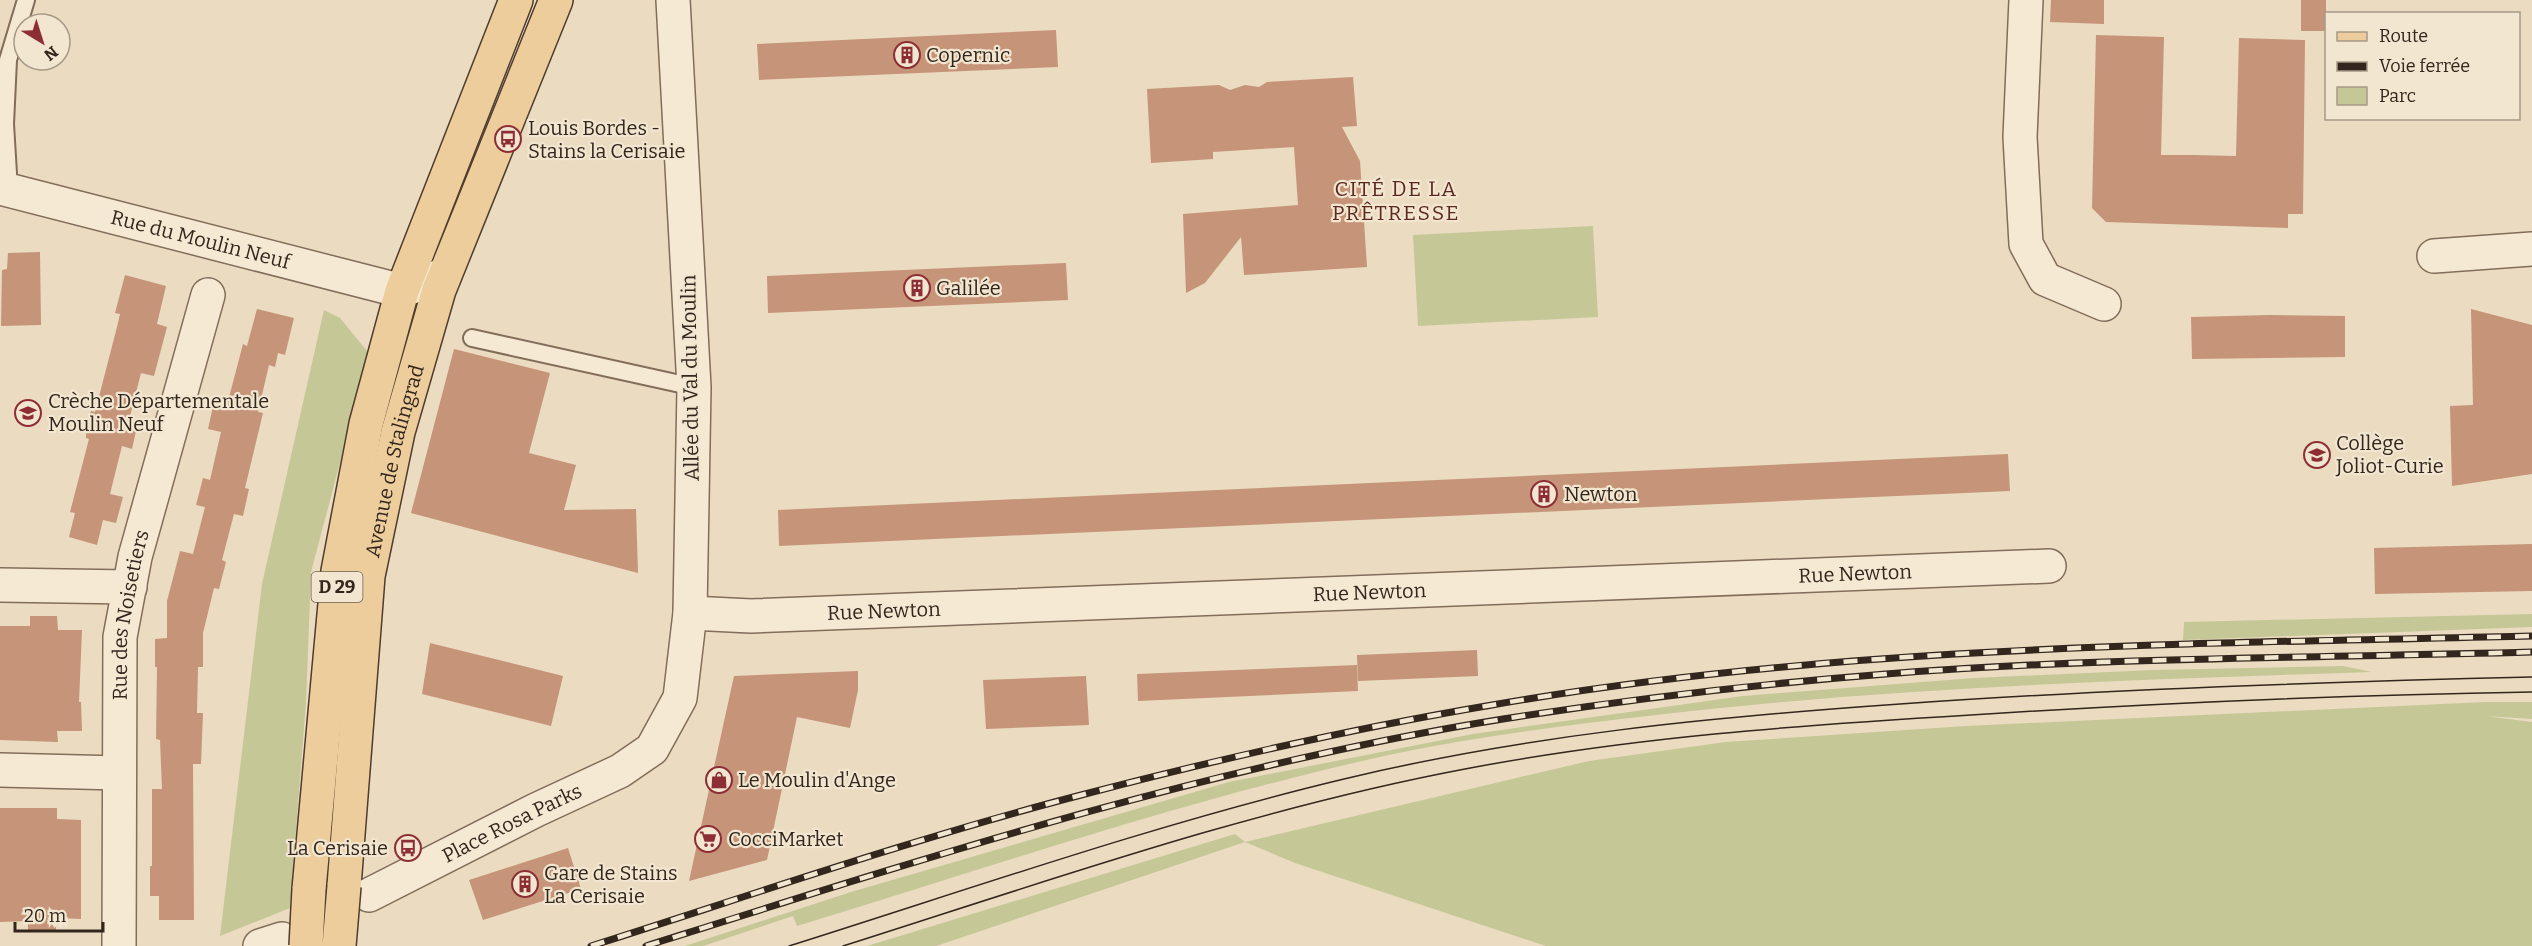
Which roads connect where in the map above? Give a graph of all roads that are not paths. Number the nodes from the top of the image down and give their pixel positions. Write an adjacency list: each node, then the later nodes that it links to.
1 (26, 0): 6 (lane)
2 (516, 0): 10 (main road, Avenue de Stalingrad / D 29)
3 (556, 0): 9 (main road, Avenue de Stalingrad)
4 (673, 0): 14 (street, Allée du Val du Moulin)
5 (2026, 0): 12 (street)
6 (4, 189): 10 (street, Rue du Moulin Neuf)
7 (2532, 249): 8 (street)
8 (2434, 256)
9 (446, 274): 10 (street); 22 (main road, Avenue de Stalingrad)
10 (402, 291): 23 (main road, Avenue de Stalingrad / D 29, bridge)
11 (208, 295): 17 (street, Rue des Noisetiers)
12 (2104, 304)
13 (472, 338): 14 (lane)
14 (694, 387): 18 (street, Allée du Val du Moulin)
15 (2049, 566): 18 (street, Rue Newton)
16 (0, 585): 17 (street)
17 (130, 587): 21 (street, Rue des Noisetiers)
18 (690, 613): 19 (street, Allée du Val du Moulin)
19 (652, 749): 22 (street, Place Rosa Parks)
20 (0, 770): 21 (street)
21 (119, 773): 24 (street, Rue des Noisetiers)
22 (356, 891): 25 (main road, Avenue de Stalingrad, bridge)
23 (283, 944)
24 (119, 946)
25 (339, 946)

